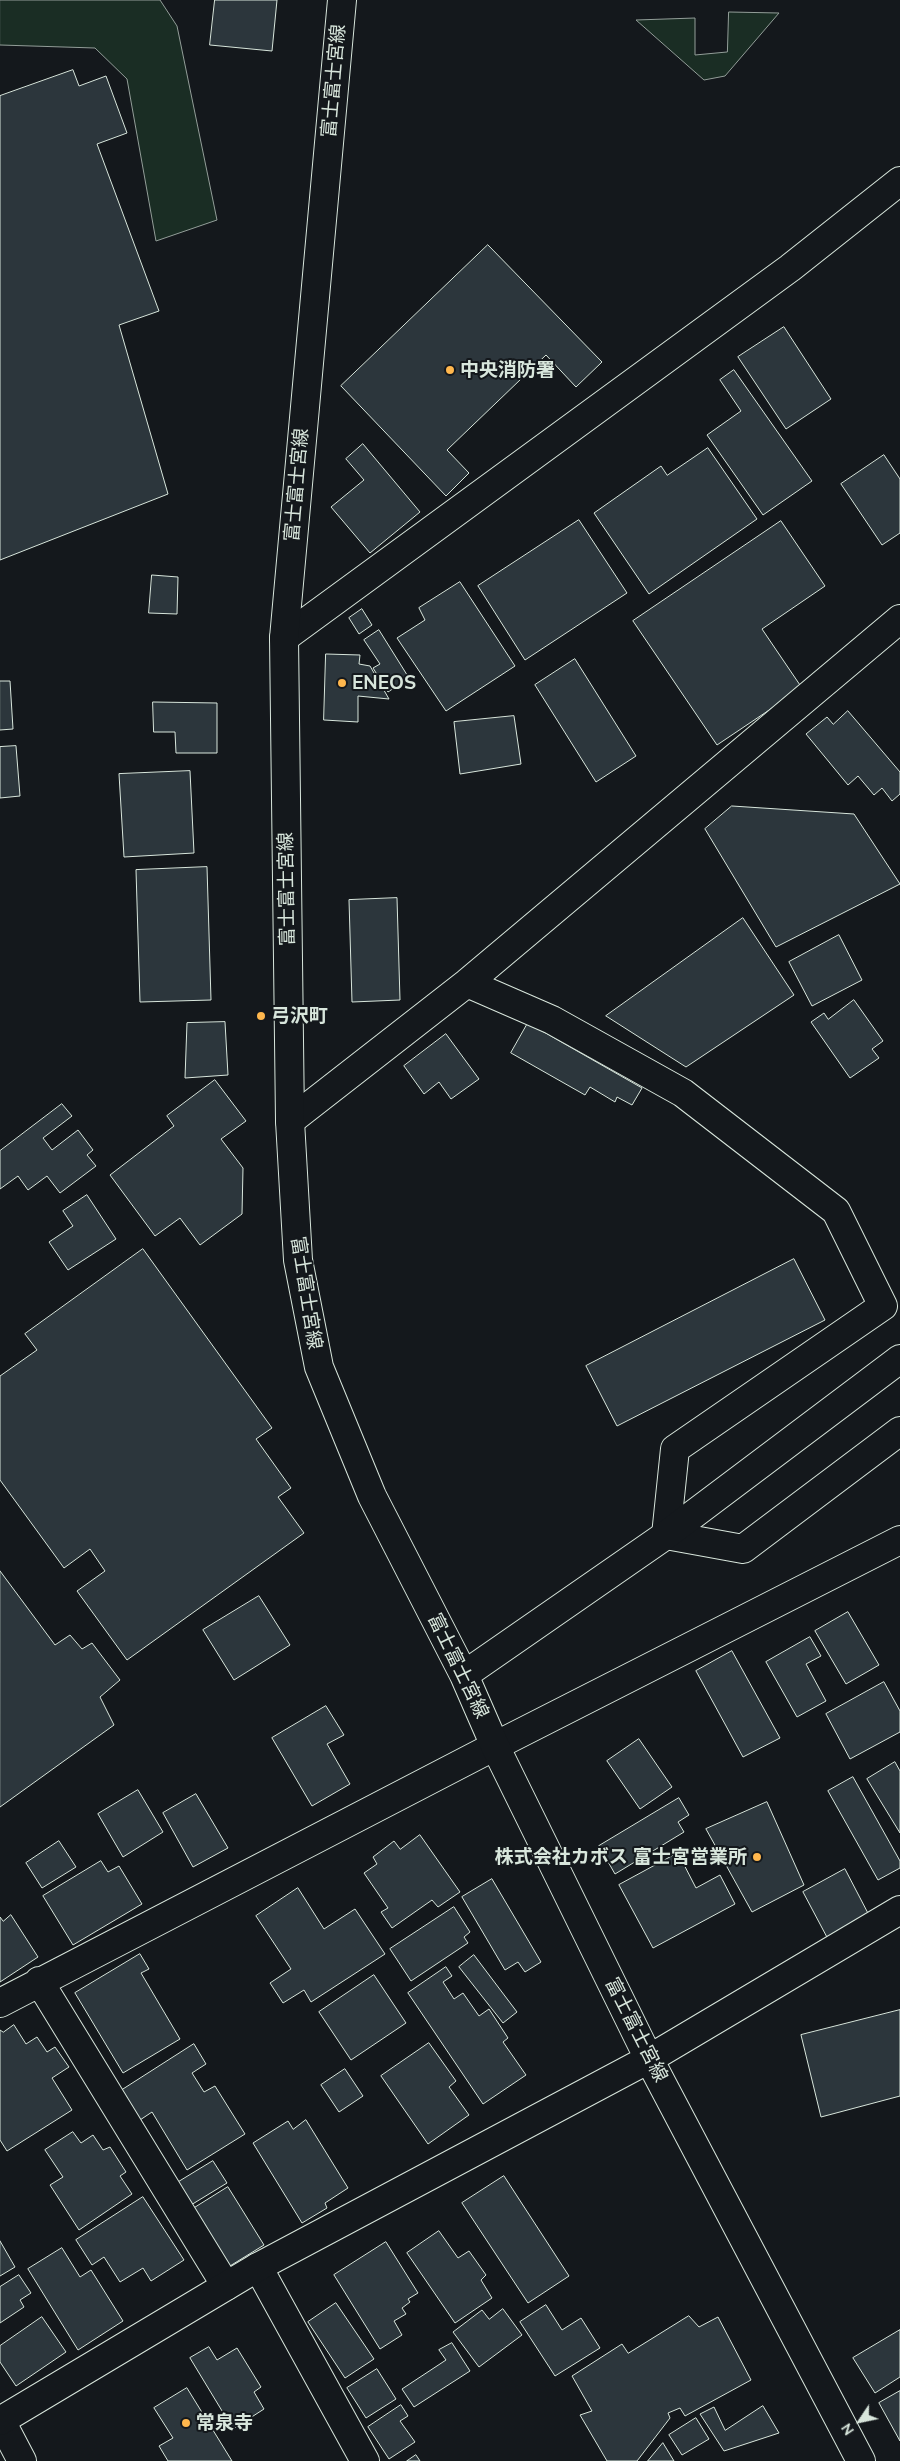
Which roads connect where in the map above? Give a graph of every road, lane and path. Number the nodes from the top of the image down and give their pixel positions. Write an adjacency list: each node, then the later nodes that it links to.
1 (342, 0): 4 (street, 富士富士宮線)
2 (900, 181): 4 (street)
3 (900, 619): 5 (street)
4 (284, 638): 6 (street, 富士富士宮線)
5 (467, 984): 6 (street); 7 (street)
6 (290, 1121): 12 (street, 富士富士宮線)
7 (892, 1300): 10 (street)
8 (900, 1359): 10 (street)
9 (900, 1433): 10 (street)
10 (666, 1535): 12 (street)
11 (900, 1540): 13 (street)
12 (464, 1675): 13 (street, 富士富士宮線)
13 (496, 1746): 15 (street); 17 (street, 富士富士宮線)
14 (900, 1910): 17 (street)
15 (39, 1981): 16 (street); 19 (street)
16 (0, 2003)
17 (649, 2059): 18 (street); 23 (street, 富士富士宮線)
18 (258, 2268): 19 (street); 22 (street)
19 (226, 2286): 20 (street)
20 (0, 2420): 21 (street)
21 (22, 2461)
22 (365, 2461)
23 (861, 2461)

